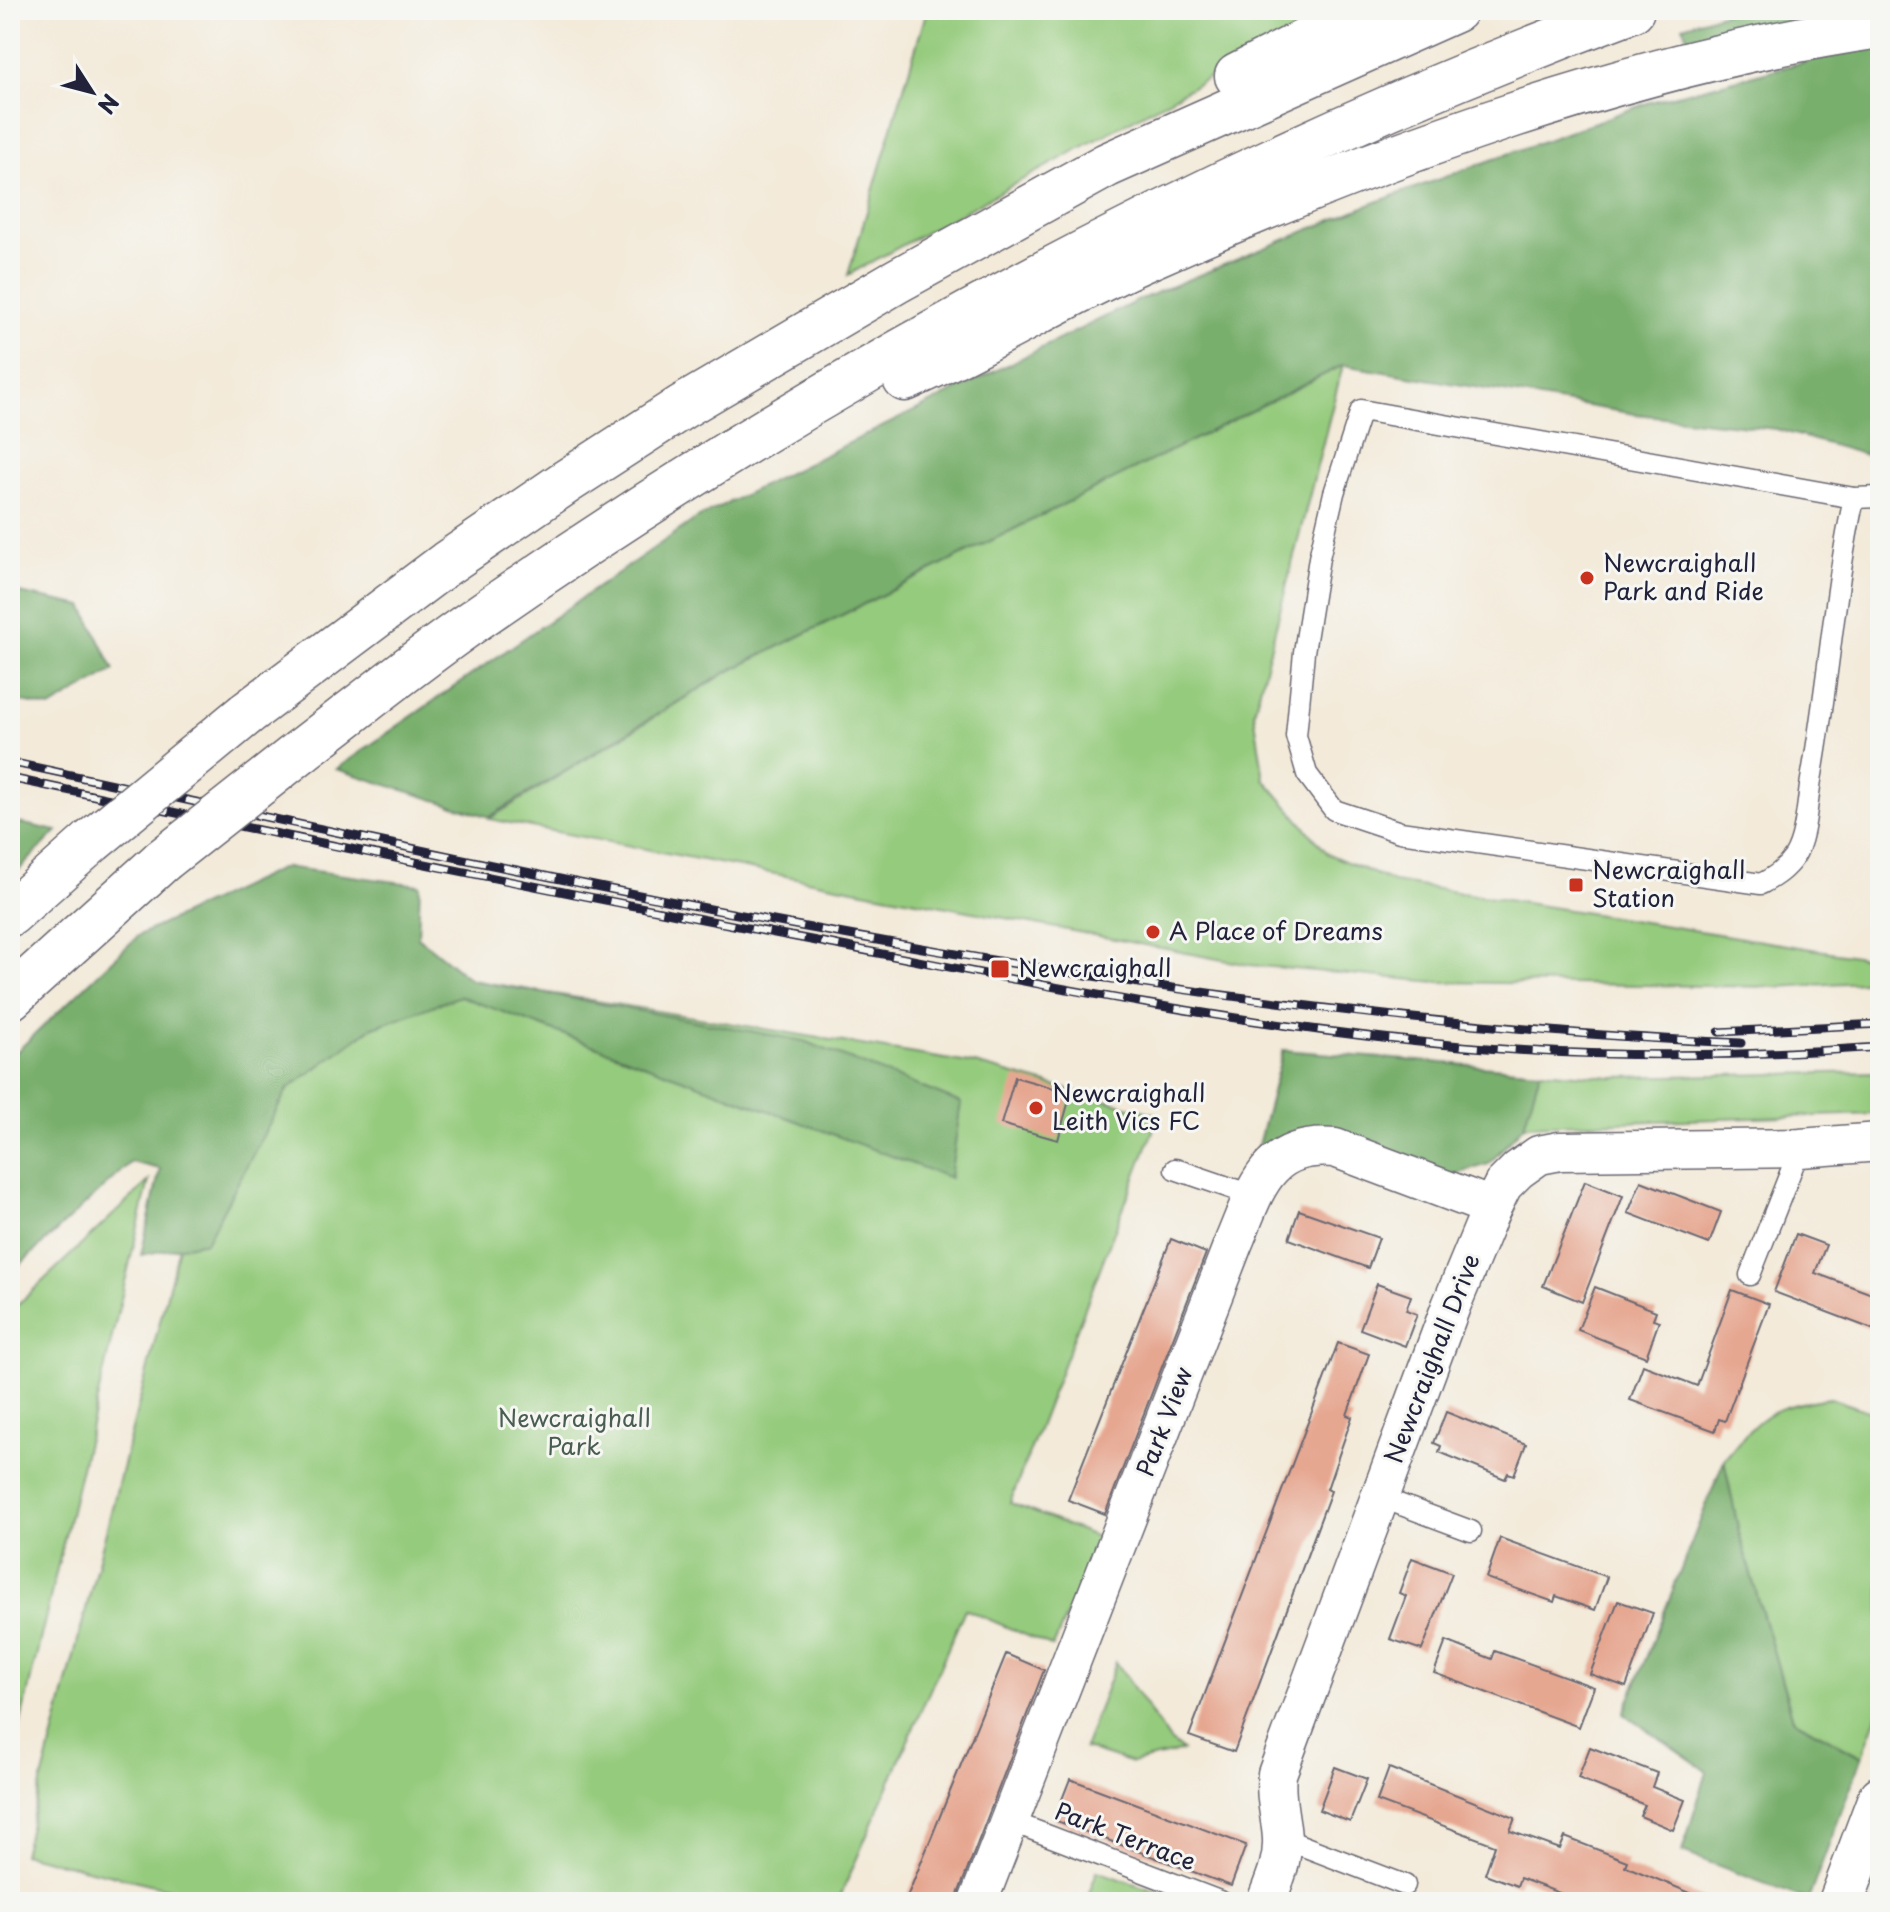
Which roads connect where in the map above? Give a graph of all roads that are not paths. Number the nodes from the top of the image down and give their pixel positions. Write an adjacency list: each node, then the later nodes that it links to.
1 (1366, 10): 5 (main road)
2 (1455, 10): 5 (main road)
3 (1632, 10): 6 (main road)
4 (1880, 26): 6 (main road)
5 (1107, 165): 9 (main road, bridge)
6 (758, 437): 10 (main road, bridge)
7 (1880, 497): 8 (lane)
8 (1854, 498): 8 (lane)
9 (10, 914)
10 (10, 998)
11 (1880, 1142): 12 (street, Newcraighall Drive)
12 (1800, 1148): 15 (street, Newcraighall Drive); 16 (lane)
13 (1175, 1169): 14 (lane)
14 (1254, 1196): 15 (street, Park View); 20 (street, Park View)
15 (1492, 1207): 17 (street, Newcraighall Drive)
16 (1750, 1275)
17 (1380, 1497): 18 (lane); 21 (street, Newcraighall Drive)
18 (1471, 1531)
19 (1880, 1798): 26 (main road)
20 (1010, 1821): 23 (street, Park View); 24 (lane, Park Terrace)
21 (1282, 1838): 22 (lane); 25 (street, Newcraighall Drive)
22 (1405, 1885)
23 (978, 1902)
24 (1222, 1902)
25 (1266, 1902)
26 (1841, 1902)

